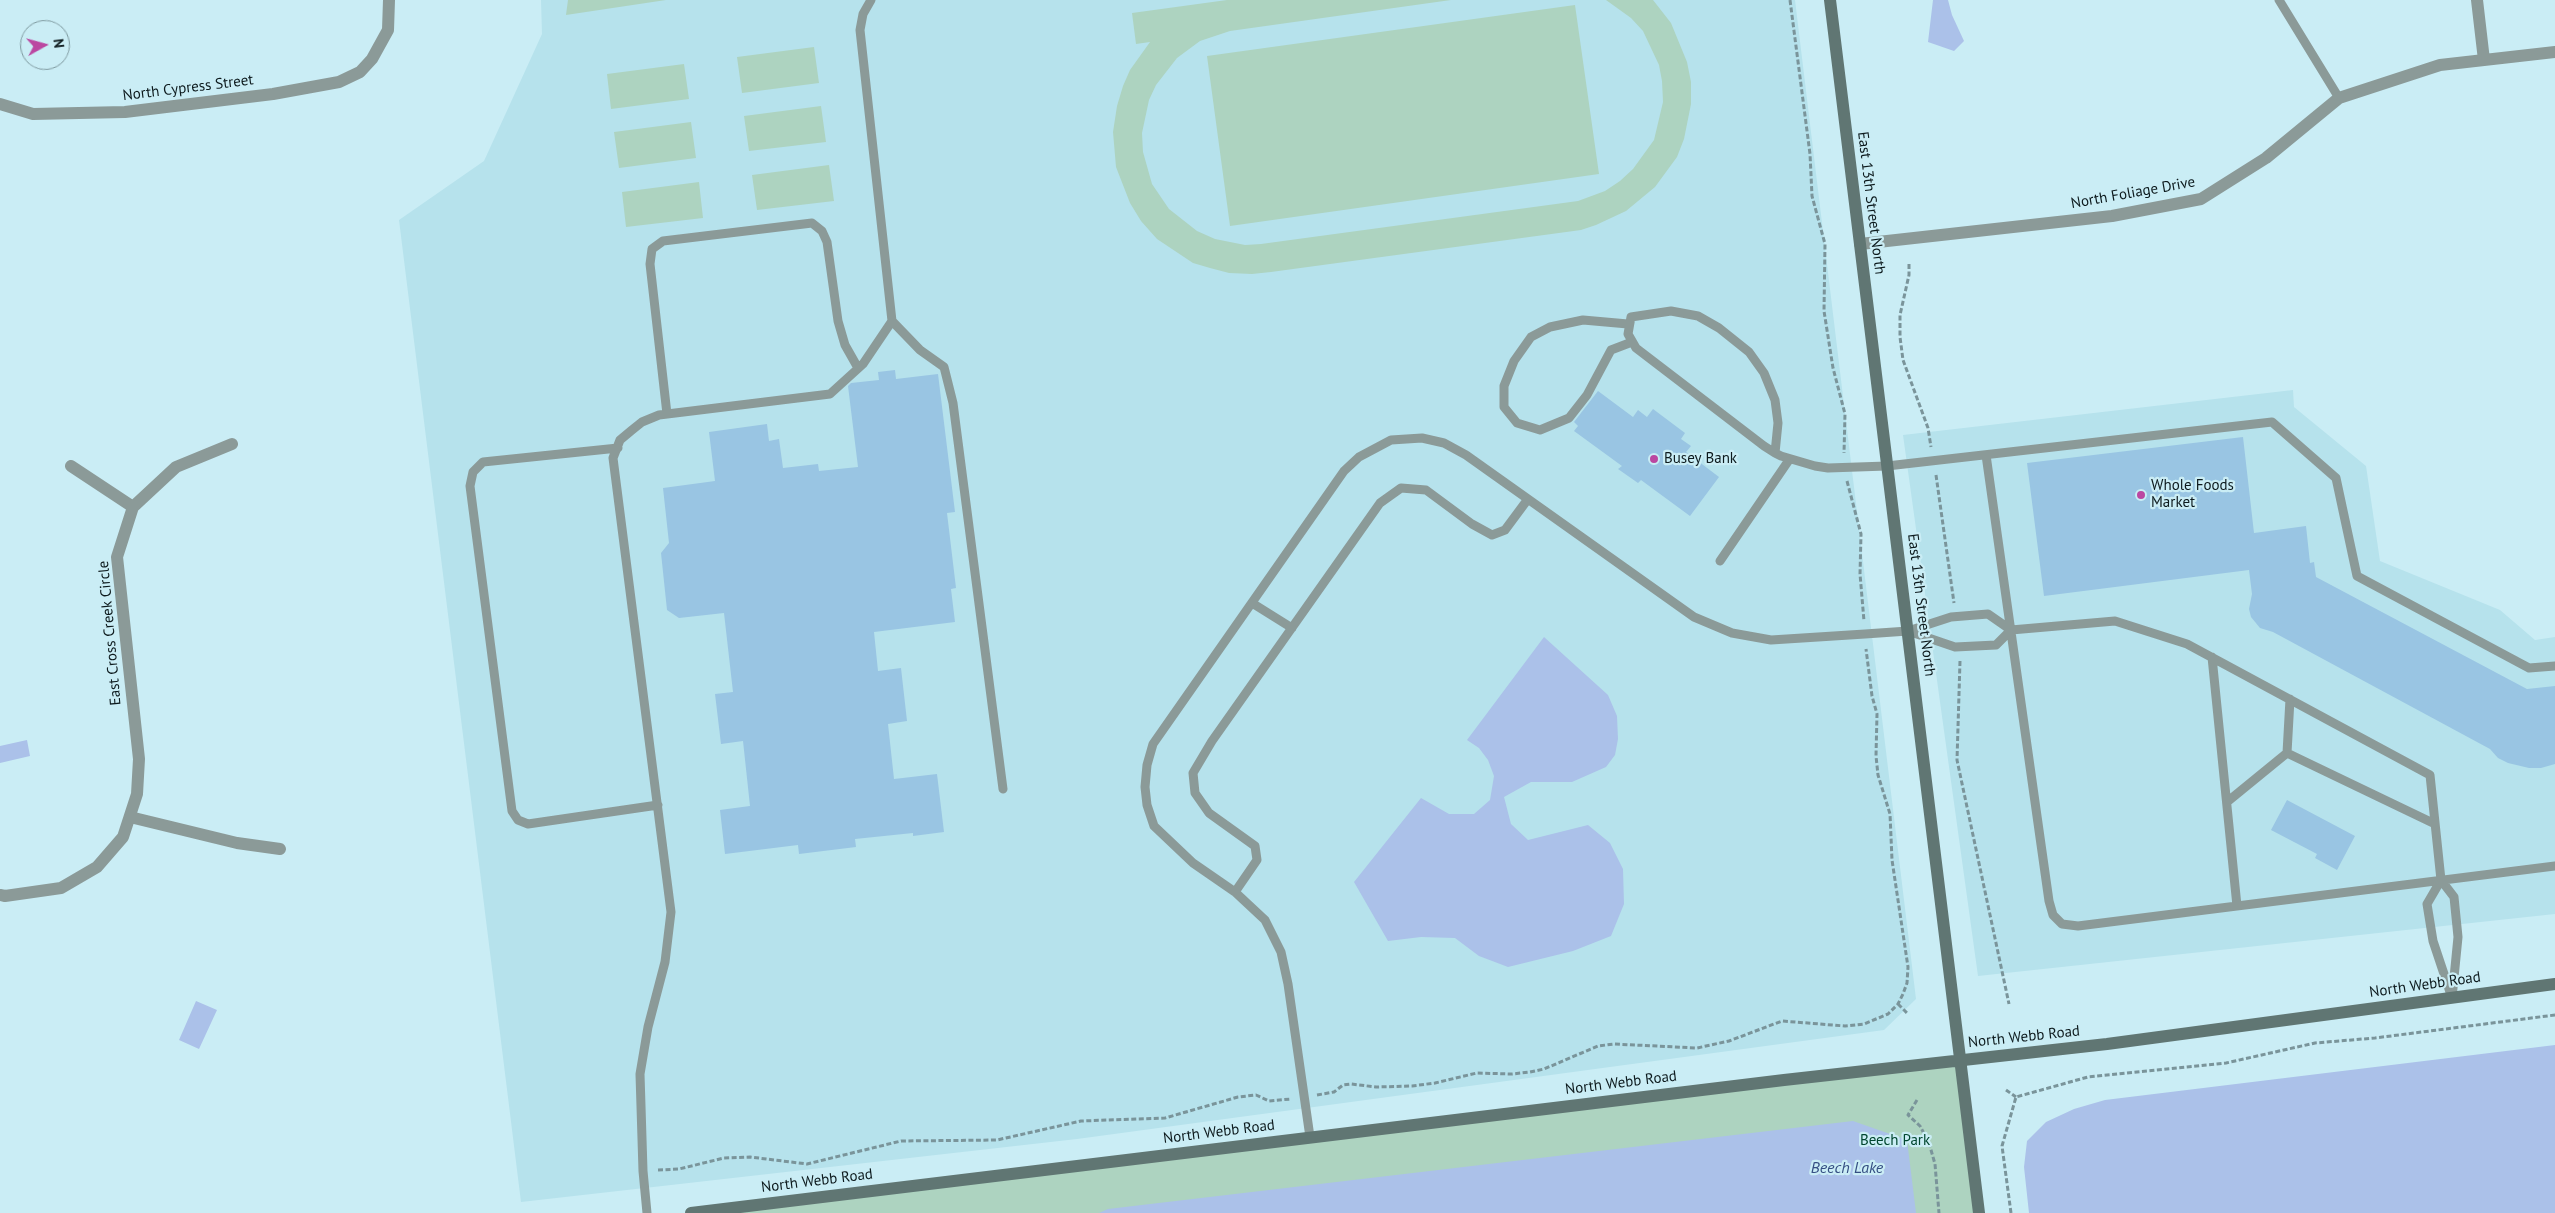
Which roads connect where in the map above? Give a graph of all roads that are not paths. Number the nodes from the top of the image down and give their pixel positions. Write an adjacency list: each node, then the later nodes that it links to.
1 (389, 0): 9 (street, North Cypress Street)
2 (871, 0): 11 (lane)
3 (1830, 0): 10 (main road, East 13th Street North)
4 (2279, 0): 8 (lane)
5 (2477, 0): 7 (street)
6 (2555, 52): 7 (street, North Foliage Drive)
7 (2484, 60): 8 (street, North Foliage Drive)
8 (2339, 98): 10 (street, North Foliage Drive)
9 (0, 104)
10 (1860, 244): 22 (main road, East 13th Street North)
11 (892, 321): 14 (lane); 34 (lane)
12 (1628, 324): 13 (lane); 13 (lane); 18 (lane)
13 (1632, 342): 18 (lane)
14 (858, 368): 15 (lane); 15 (lane)
15 (668, 414): 17 (lane)
16 (232, 444): 24 (street, East Cross Creek Circle)
17 (618, 448): 36 (lane); 36 (lane)
18 (1775, 453): 20 (lane)
19 (1986, 454): 22 (lane); 28 (lane); 31 (lane)
20 (1789, 460): 22 (lane); 25 (lane)
21 (71, 466): 24 (street)
22 (1887, 466): 29 (main road, East 13th Street North)
23 (1528, 499): 26 (lane); 27 (lane); 29 (lane)
24 (133, 507): 37 (street, East Cross Creek Circle)
25 (1720, 561)
26 (1252, 603): 27 (lane); 42 (lane)
27 (1292, 628): 42 (lane)
28 (2011, 630): 29 (lane); 29 (lane); 30 (lane); 44 (lane)
29 (1908, 631): 47 (main road, East 13th Street North)
30 (2212, 657): 32 (lane); 35 (lane)
31 (2555, 666)
32 (2290, 699): 33 (lane); 38 (lane)
33 (2287, 753): 35 (lane); 38 (lane)
34 (1003, 789)
35 (2226, 802): 44 (lane)
36 (658, 805): 49 (lane)
37 (130, 817): 39 (street); 43 (street, East Cross Creek Circle)
38 (2435, 824): 41 (lane)
39 (280, 849)
40 (2555, 866): 41 (lane)
41 (2441, 880): 44 (lane); 46 (lane); 46 (lane)
42 (1235, 892): 48 (lane)
43 (0, 895)
44 (2237, 906)
45 (2555, 984): 46 (main road, North Webb Road)
46 (2452, 998): 47 (main road, North Webb Road)
47 (1961, 1061): 48 (main road, North Webb Road); 51 (main road, East 13th Street North)
48 (1310, 1137): 50 (main road, North Webb Road)
49 (647, 1213)
50 (691, 1213)
51 (1980, 1213)

